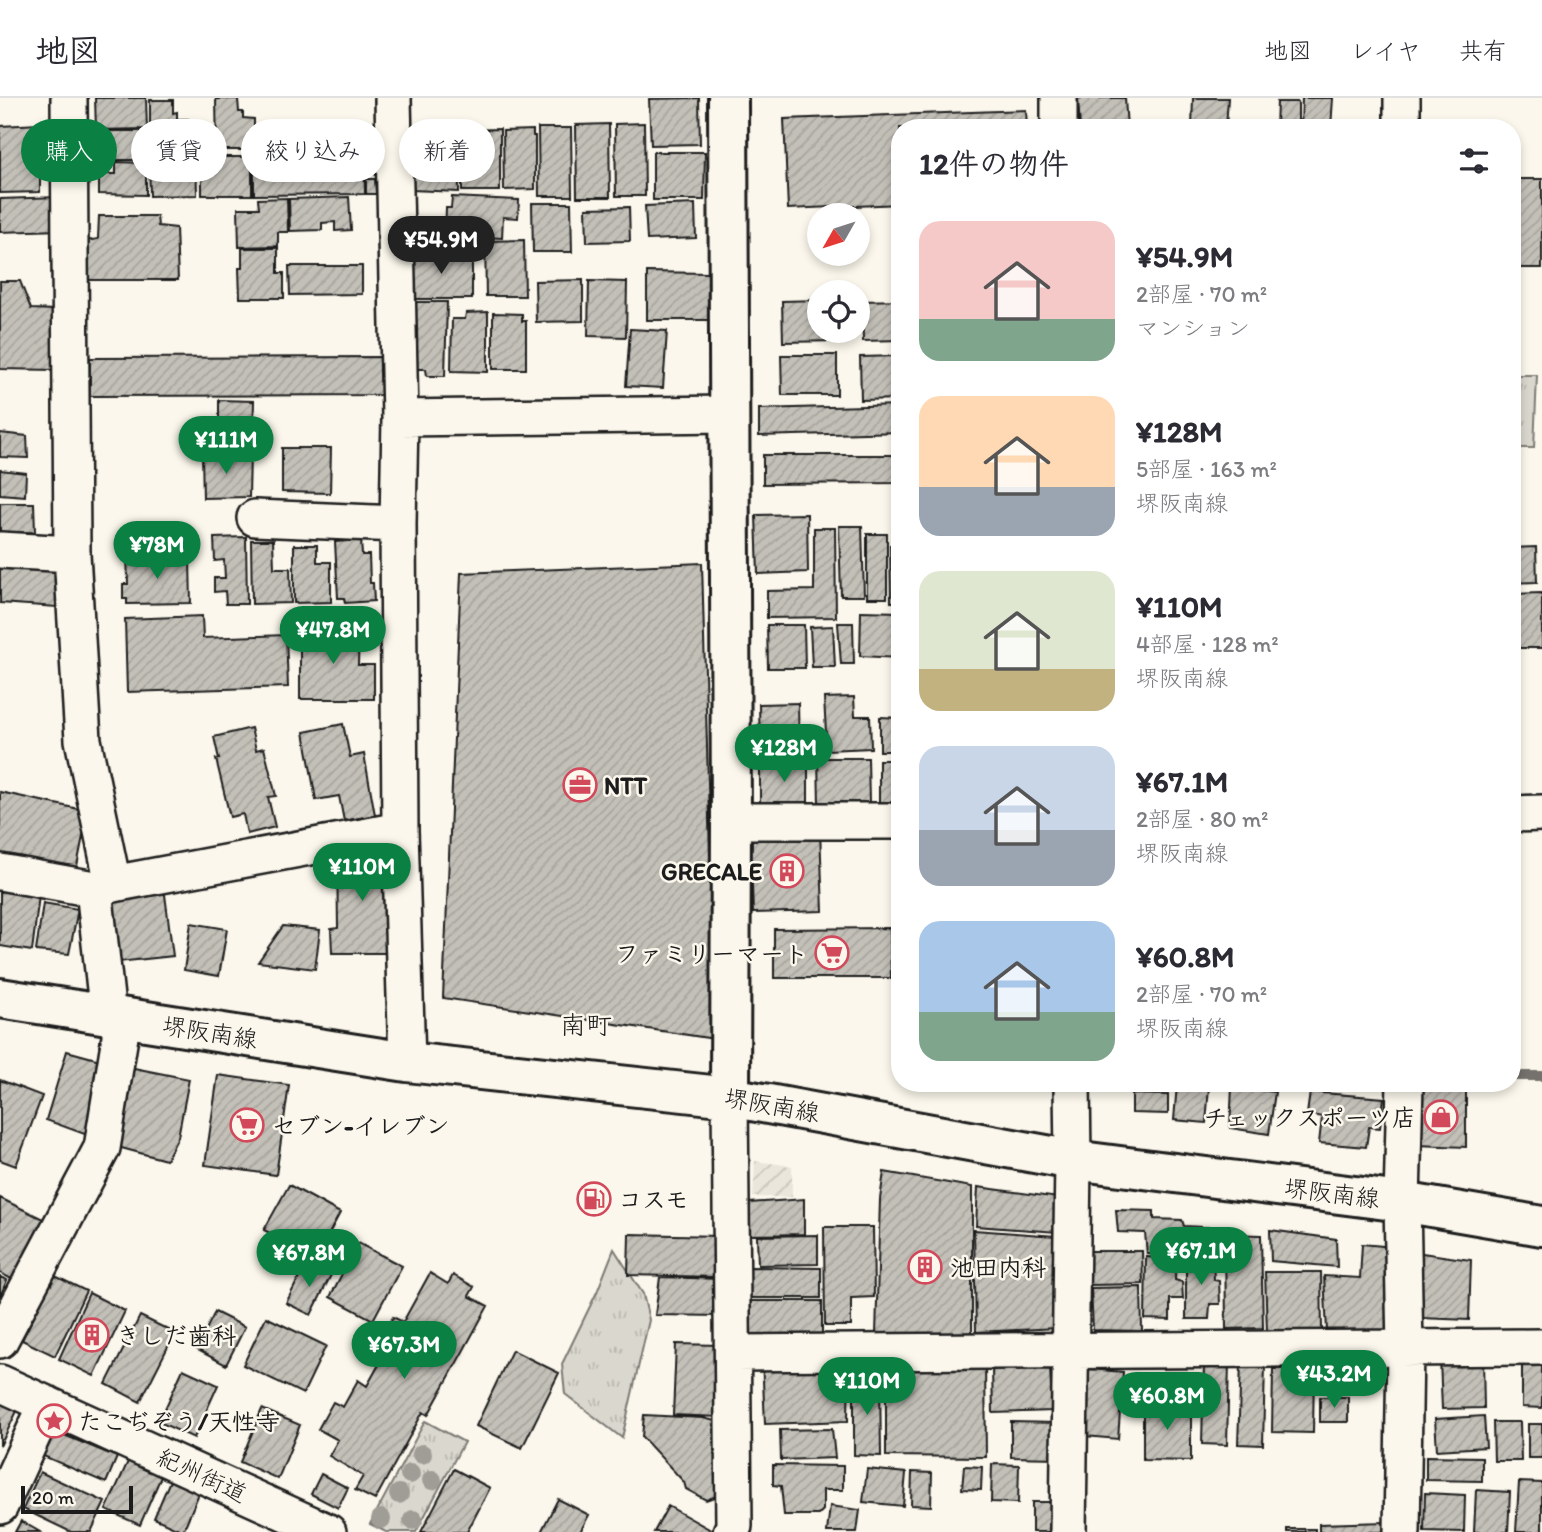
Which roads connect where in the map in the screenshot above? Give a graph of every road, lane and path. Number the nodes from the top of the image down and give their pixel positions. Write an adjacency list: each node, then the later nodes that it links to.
1 (69, 98): 13 (street)
2 (393, 98): 9 (street)
3 (728, 98): 8 (main road)
4 (1059, 98): 6 (street)
5 (1402, 98): 7 (street)
6 (1059, 119)
7 (1402, 119)
8 (730, 414): 9 (street); 16 (main road)
9 (400, 418): 11 (street)
10 (255, 518): 11 (street)
11 (398, 524): 18 (street)
12 (0, 550): 13 (street)
13 (72, 554): 20 (street)
14 (1542, 813): 15 (street)
15 (1521, 814)
16 (731, 821): 17 (street); 26 (main road)
17 (891, 821)
18 (400, 830): 20 (street); 23 (street)
19 (0, 873): 20 (street)
20 (104, 886): 22 (street)
21 (0, 998): 22 (main road, 堺阪南線)
22 (115, 1017): 23 (main road, 堺阪南線); 30 (street)
23 (407, 1062): 26 (main road, 堺阪南線)
24 (1072, 1092): 27 (street)
25 (1405, 1092): 28 (street)
26 (730, 1097): 27 (main road, 堺阪南線); 34 (street)
27 (1073, 1160): 28 (main road, 堺阪南線); 33 (street)
28 (1402, 1202): 29 (main road, 堺阪南線); 32 (street)
29 (1542, 1226)
30 (0, 1340)
31 (1542, 1347): 32 (street)
32 (1405, 1348): 33 (street); 41 (street)
33 (1070, 1350): 34 (street); 40 (street)
34 (733, 1353): 38 (street)
35 (0, 1383): 36 (street, 紀州街道)
36 (47, 1404): 37 (street); 39 (street, 紀州街道)
37 (0, 1506)
38 (738, 1530)
39 (327, 1532)
40 (1068, 1532)
41 (1402, 1532)

